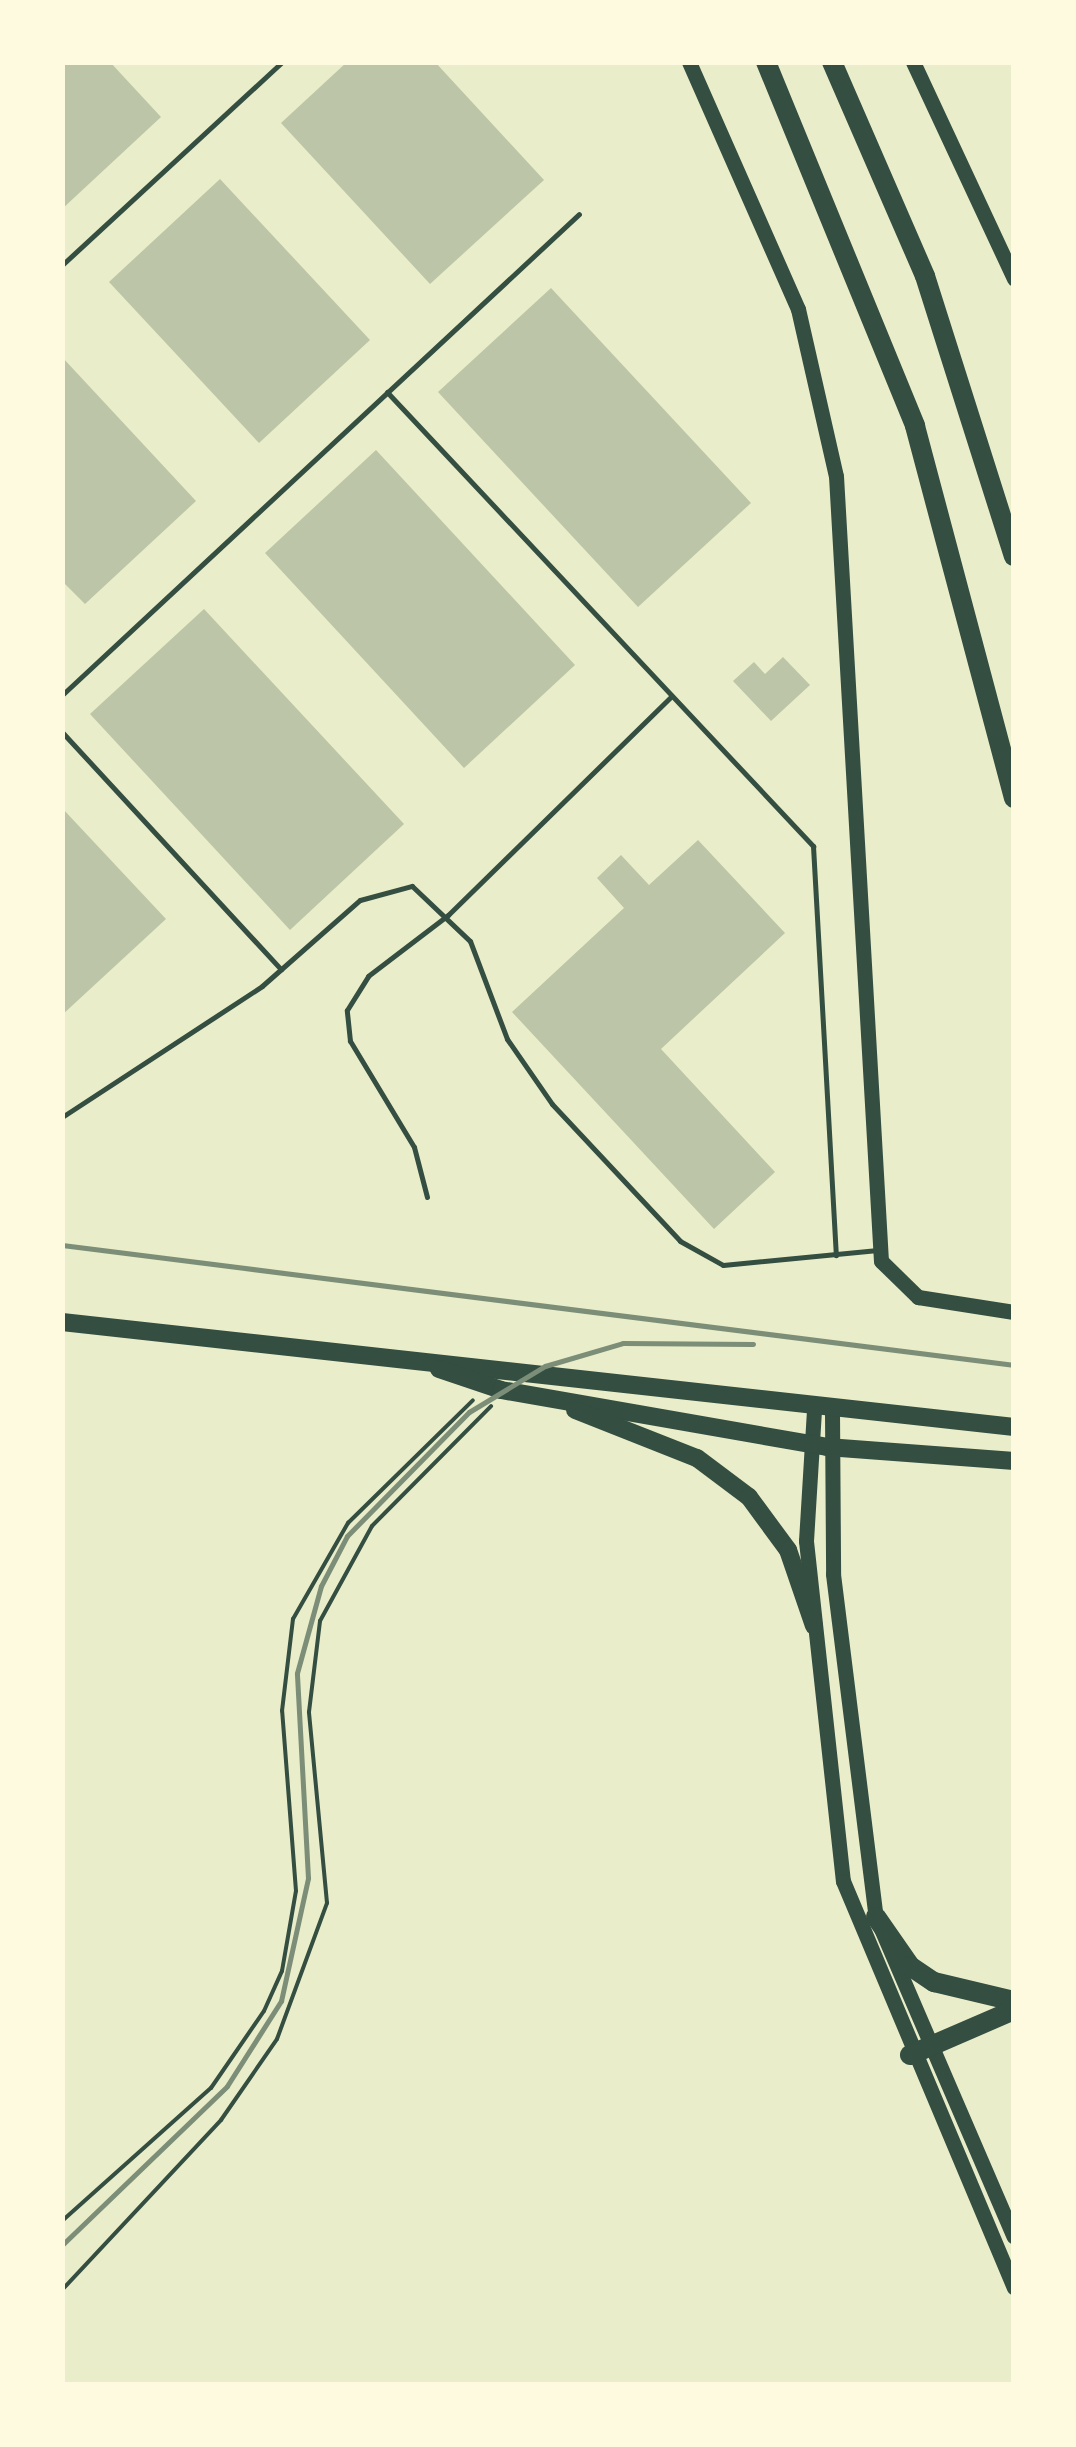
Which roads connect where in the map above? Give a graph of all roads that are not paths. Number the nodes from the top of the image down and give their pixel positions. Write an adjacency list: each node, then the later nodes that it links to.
1 (282, 62): 9 (lane)
2 (689, 62): 21 (main road)
3 (758, 62): 7 (highway)
4 (766, 62): 7 (highway)
5 (832, 62): 12 (highway)
6 (912, 62): 10 (main road)
7 (788, 111): 16 (highway)
8 (579, 214): 11 (lane)
9 (62, 265)
10 (1014, 279)
11 (388, 392): 13 (lane); 14 (lane)
12 (1014, 556)
13 (62, 695)
14 (672, 696): 17 (lane); 22 (lane)
15 (62, 732): 18 (lane)
16 (1014, 798)
17 (448, 915): 18 (lane); 20 (lane); 22 (lane)
18 (281, 969): 19 (lane)
19 (62, 1117)
20 (427, 1197)
21 (880, 1250): 22 (lane); 23 (main road)
22 (836, 1254)
23 (1014, 1312)
24 (62, 1322): 25 (main road)
25 (437, 1368): 26 (main road); 27 (main road)
26 (552, 1398): 29 (main road); 32 (main road)
27 (823, 1411): 28 (main road); 29 (main road); 30 (main road)
28 (1014, 1428)
29 (806, 1443): 30 (main road); 32 (main road)
30 (827, 1447): 31 (main road); 33 (main road)
31 (1014, 1461)
32 (814, 1626): 36 (main road)
33 (876, 1917): 34 (highway); 36 (main road)
34 (1014, 2001)
35 (1014, 2010): 36 (highway)
36 (919, 2051): 37 (main road); 38 (main road)
37 (1014, 2238)
38 (1014, 2288)

